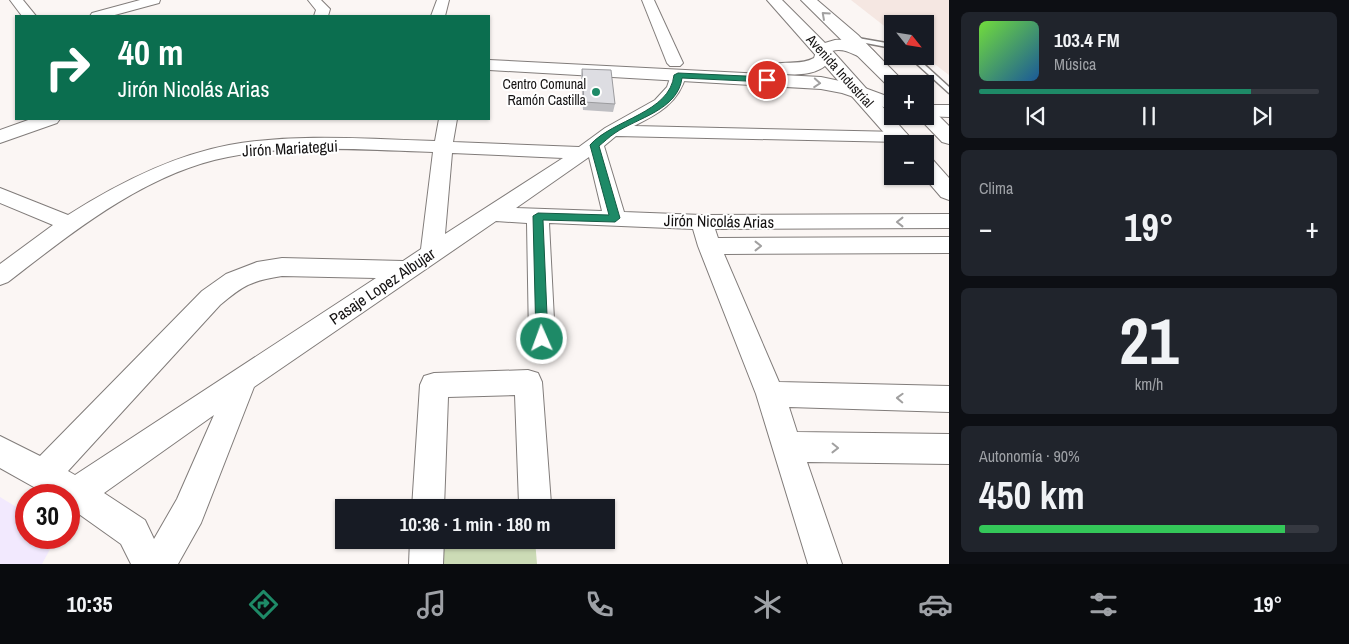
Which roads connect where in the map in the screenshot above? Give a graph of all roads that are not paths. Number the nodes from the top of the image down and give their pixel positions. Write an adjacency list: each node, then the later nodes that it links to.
1 (16, 0): 8 (street)
2 (154, 0): 9 (street)
3 (314, 0): 10 (street)
4 (443, 0): 11 (street)
5 (644, 0): 19 (street)
6 (774, 0): 14 (main road, Avenida Industrial)
7 (808, 0): 12 (main road, Avenida Industrial, one-way to 7)
8 (28, 15)
9 (101, 15)
10 (321, 15)
11 (438, 15)
12 (852, 39): 13 (lane); 16 (main road, Avenida Industrial)
13 (884, 45)
14 (823, 51): 16 (main road); 19 (main road); 22 (main road, Avenida Industrial)
15 (490, 54): 19 (main road)
16 (867, 54): 20 (main road, Avenida Industrial)
17 (921, 65): 21 (lane)
18 (490, 66): 19 (main road)
19 (677, 69): 22 (main road, one-way to 22); 25 (street, Pasaje Lopez Albujar)
20 (888, 75)
21 (949, 91)
22 (860, 93): 26 (main road); 35 (main road, Avenida Industrial)
23 (949, 96): 24 (main road)
24 (934, 97)
25 (667, 99): 34 (street); 39 (street, Pasaje Lopez Albujar)
26 (884, 102)
27 (949, 111): 28 (main road)
28 (934, 112)
29 (15, 114): 30 (main road)
30 (0, 120)
31 (47, 120): 36 (main road)
32 (448, 120): 40 (street)
33 (934, 122): 37 (main road)
34 (682, 134): 38 (street, Jirón Mariategui); 39 (street, Jirón Mariategui)
35 (898, 135)
36 (0, 137)
37 (949, 138)
38 (884, 139)
39 (596, 143): 40 (street, Jirón Mariategui); 44 (street, Pasaje Lopez Albujar); 46 (street)
40 (443, 146): 48 (street, Jirón Mariategui); 51 (street)
41 (934, 175): 42 (main road)
42 (949, 192)
43 (0, 195): 48 (street)
44 (490, 214): 45 (street, Jirón Nicolás Arias); 51 (street, Pasaje Lopez Albujar)
45 (538, 216): 46 (street, Jirón Nicolás Arias); 54 (street)
46 (615, 218): 49 (street, Jirón Nicolás Arias)
47 (949, 222): 49 (street, Jirón Nicolás Arias, one-way to 49)
48 (70, 224): 53 (street, Jirón Mariategui)
49 (706, 234): 50 (street, Jirón Nicolás Arias, one-way to 50); 56 (street)
50 (949, 245)
51 (432, 253): 52 (street, Pasaje Lopez Albujar)
52 (406, 270): 55 (street, Pasaje Lopez Albujar); 61 (street)
53 (0, 276)
54 (542, 339)
55 (243, 379): 63 (street, Pasaje Lopez Albujar); 69 (street)
56 (770, 394): 57 (street, one-way to 56); 58 (street)
57 (949, 399)
58 (786, 447): 59 (street, one-way to 59); 71 (street)
59 (949, 449)
60 (0, 451): 61 (street)
61 (43, 475): 62 (street)
62 (60, 484)
63 (80, 490)
64 (80, 496): 68 (street)
65 (428, 499): 66 (street)
66 (535, 499)
67 (427, 549): 70 (street)
68 (150, 564)
69 (159, 564)
70 (426, 564)
71 (825, 564)

